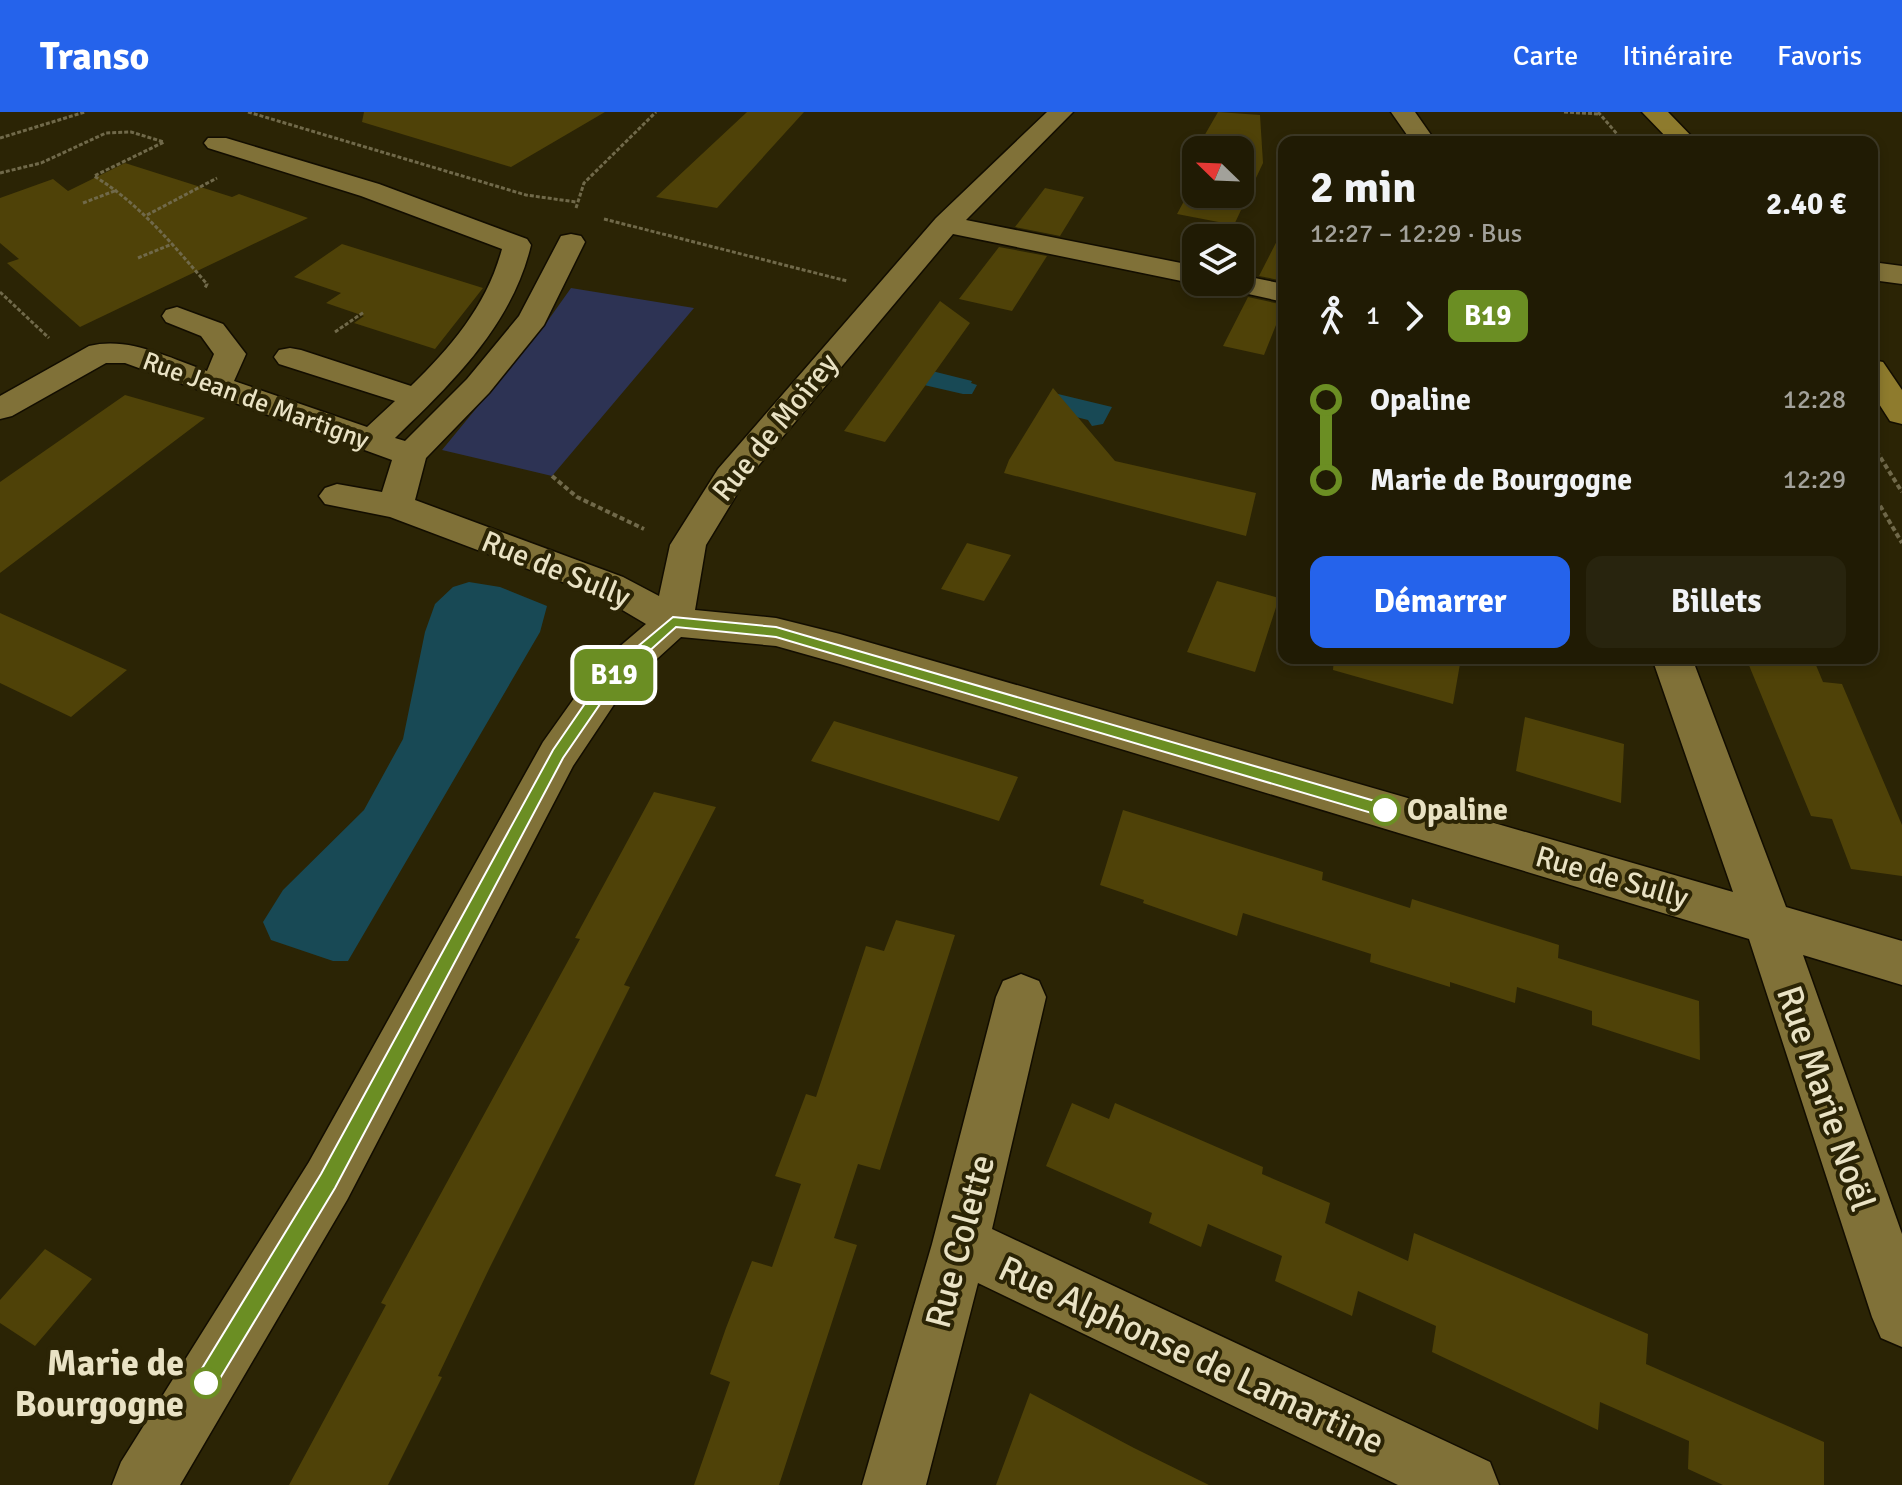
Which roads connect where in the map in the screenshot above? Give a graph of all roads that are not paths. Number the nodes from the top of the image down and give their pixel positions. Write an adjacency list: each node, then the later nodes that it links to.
1 (1061, 112): 8 (street, Rue de Moirey)
2 (1403, 112): 4 (street)
3 (1654, 112): 5 (main road)
4 (1420, 136)
5 (1679, 136)
6 (217, 143): 20 (street)
7 (579, 224): 24 (street)
8 (946, 224): 11 (street); 27 (street, Rue de Moirey)
9 (1878, 252): 10 (street)
10 (1902, 254)
11 (1182, 272)
12 (1878, 272): 13 (street)
13 (1902, 275)
14 (1254, 287): 15 (street)
15 (1278, 292)
16 (177, 316): 19 (street)
17 (290, 357): 20 (street)
18 (1878, 378): 22 (main road)
19 (216, 385): 21 (street, Rue Jean de Martigny); 23 (street, Rue Jean de Martigny)
20 (417, 398): 23 (street)
21 (5, 400)
22 (1902, 414)
23 (372, 441): 24 (street, Rue Jean de Martigny)
24 (410, 455): 26 (street)
25 (337, 496): 26 (street, Rue de Sully)
26 (396, 506): 27 (street, Rue de Sully)
27 (673, 622): 29 (street, Rue de Sully); 34 (street)
28 (1674, 664): 29 (street, Rue Marie Noël)
29 (1768, 923): 30 (street, Rue de Sully); 33 (street, Rue Marie Noël)
30 (1902, 963)
31 (1021, 997): 32 (street, Rue Colette)
32 (960, 1244): 35 (street, Rue Colette); 36 (street, Rue Alphonse de Lamartine)
33 (1902, 1317)
34 (144, 1485)
35 (894, 1485)
36 (1467, 1485)

